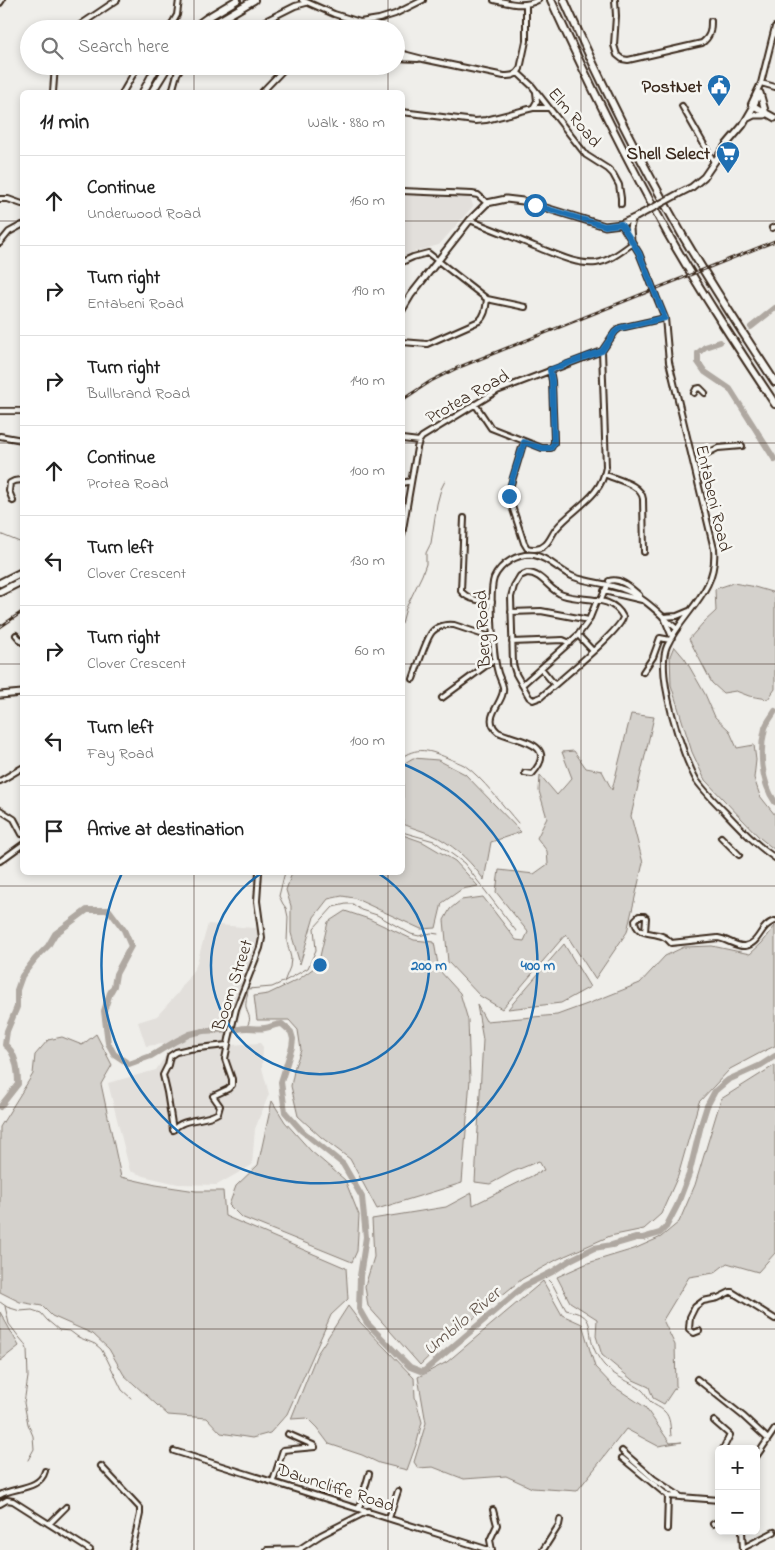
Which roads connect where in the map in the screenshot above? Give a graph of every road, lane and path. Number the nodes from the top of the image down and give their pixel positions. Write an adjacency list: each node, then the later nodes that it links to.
1 (2, 0): 13 (street)
2 (115, 0): 16 (street)
3 (179, 0): 17 (street)
4 (237, 0): 18 (highway)
5 (254, 0): 19 (highway)
6 (424, 0): 22 (street)
7 (494, 0): 14 (street)
8 (538, 0): 14 (street)
9 (551, 0): 78 (highway)
10 (564, 0): 74 (highway)
11 (615, 0): 23 (street)
12 (303, 1): 15 (street); 15 (street); 21 (street)
13 (0, 3)
14 (526, 5): 28 (street)
15 (295, 6): 20 (street)
16 (87, 20)
17 (174, 20)
18 (204, 20)
19 (220, 20)
20 (267, 20)
21 (350, 20)
22 (373, 20)
23 (711, 21)
24 (775, 27): 35 (street)
25 (405, 54): 27 (street)
26 (405, 58): 27 (street)
27 (423, 59): 28 (street)
28 (518, 73): 43 (street, Elm Road)
29 (54, 75): 37 (street)
30 (133, 75): 38 (street)
31 (152, 75): 39 (highway)
32 (162, 75): 40 (highway)
33 (177, 75): 41 (street)
34 (278, 75): 42 (street)
35 (761, 85): 36 (street); 44 (street); 46 (street)
36 (775, 88)
37 (53, 90)
38 (124, 90)
39 (144, 90)
40 (153, 90)
41 (172, 90)
42 (264, 90)
43 (536, 92): 47 (street); 48 (street, Elm Road)
44 (760, 93): 46 (street); 50 (main road)
45 (682, 106): 53 (street)
46 (751, 107): 50 (main road); 51 (main road); 52 (main road)
47 (533, 108): 48 (street); 49 (street)
48 (549, 108): 58 (street, Elm Road)
49 (405, 112)
50 (769, 116): 51 (main road)
51 (747, 118): 52 (main road)
52 (735, 134): 53 (main road)
53 (714, 162): 59 (main road, bridge)
54 (405, 191): 57 (street)
55 (0, 199): 56 (street)
56 (20, 202)
57 (487, 202): 60 (main road); 61 (main road)
58 (621, 204)
59 (634, 218): 61 (main road); 63 (main road)
60 (470, 220): 63 (street); 66 (main road)
61 (621, 224): 63 (street, Entabeni Road)
62 (20, 225): 64 (street)
63 (632, 242): 70 (street, Entabeni Road, bridge)
64 (0, 243)
65 (405, 261): 66 (street)
66 (438, 261): 67 (street); 68 (main road)
67 (487, 299): 69 (street); 71 (street)
68 (405, 305)
69 (525, 307)
70 (665, 318): 72 (street); 104 (street, Entabeni Road)
71 (405, 342)
72 (602, 351): 73 (street, Protea Road); 88 (street)
73 (550, 370): 77 (street, Protea Road); 85 (street)
74 (775, 382)
75 (694, 392): 76 (street)
76 (705, 393)
77 (475, 404): 84 (street, Protea Road); 85 (street)
78 (775, 404)
79 (0, 411): 80 (street)
80 (20, 411)
81 (0, 436): 83 (street)
82 (405, 439): 84 (street, Protea Road)
83 (20, 440)
84 (419, 441): 90 (street)
85 (524, 442): 88 (street)
86 (742, 446): 87 (street)
87 (708, 453)
88 (604, 474): 95 (street)
89 (20, 480): 92 (street)
90 (411, 481): 91 (street); 93 (street)
91 (405, 482)
92 (12, 501)
93 (405, 517)
94 (464, 518): 103 (street)
95 (644, 552)
96 (20, 573): 99 (highway)
97 (609, 581): 102 (street)
98 (20, 582): 100 (highway)
99 (0, 583)
100 (0, 592)
101 (599, 600): 102 (street); 105 (street); 107 (street); 116 (street)
102 (644, 601): 103 (street, Berg Road); 106 (street)
103 (492, 602): 111 (street, Berg Road)
104 (691, 610): 106 (street); 108 (street, Entabeni Road)
105 (512, 612): 107 (street); 114 (street)
106 (663, 617): 108 (street); 112 (street)
107 (590, 620): 110 (street)
108 (677, 629): 112 (street, Entabeni Road)
109 (16, 635): 113 (street)
110 (578, 635): 115 (street); 116 (street)
111 (493, 638): 117 (street, Berg Road); 120 (street)
112 (671, 638): 119 (street); 134 (street, Entabeni Road)
113 (20, 640)
114 (512, 642): 115 (street); 122 (street)
115 (570, 643): 118 (street)
116 (593, 651): 121 (street)
117 (495, 659): 125 (street); 127 (street, Berg Road)
118 (541, 668): 121 (street); 122 (street)
119 (643, 672)
120 (413, 679)
121 (554, 684): 122 (street)
122 (522, 685)
123 (20, 693): 124 (main road)
124 (0, 695)
125 (442, 698)
126 (20, 769): 128 (street)
127 (525, 774)
128 (0, 781)
129 (0, 810): 130 (street)
130 (20, 830)
131 (721, 837): 133 (street)
132 (20, 846): 135 (street)
133 (740, 855)
134 (775, 858)
135 (0, 861)
136 (259, 875): 139 (street, Boom Street)
137 (775, 921): 138 (street)
138 (644, 932): 138 (street)
139 (228, 1045): 139 (street, Boom Street)
140 (775, 1320): 141 (street)
141 (699, 1331)
142 (697, 1379): 146 (street)
143 (714, 1421): 147 (street)
144 (775, 1429): 146 (street)
145 (288, 1434): 155 (street)
146 (768, 1439): 150 (street)
147 (725, 1445)
148 (174, 1451): 155 (street, Dawncliffe Road)
149 (622, 1451): 159 (street)
150 (760, 1451)
151 (622, 1458): 158 (street)
152 (100, 1466): 176 (street)
153 (45, 1470): 157 (street)
154 (369, 1474): 164 (street)
155 (273, 1481): 164 (street, Dawncliffe Road)
156 (398, 1491): 167 (street)
157 (0, 1495): 160 (street)
158 (668, 1496): 159 (street); 170 (street)
159 (681, 1497): 161 (street)
160 (7, 1500): 162 (street); 169 (street)
161 (715, 1500)
162 (0, 1504)
163 (66, 1506): 169 (street)
164 (359, 1508): 166 (street, Dawncliffe Road)
165 (493, 1510): 178 (street)
166 (368, 1511): 167 (street, Dawncliffe Road); 173 (street)
167 (389, 1518): 178 (street, Dawncliffe Road)
168 (560, 1520): 179 (street)
169 (49, 1524): 175 (street)
170 (667, 1530)
171 (774, 1532): 174 (street)
172 (742, 1535): 174 (street)
173 (300, 1549): 177 (street)
174 (743, 1549)
175 (90, 1550)
176 (132, 1550)
177 (266, 1550)
178 (491, 1550)
179 (543, 1550)

